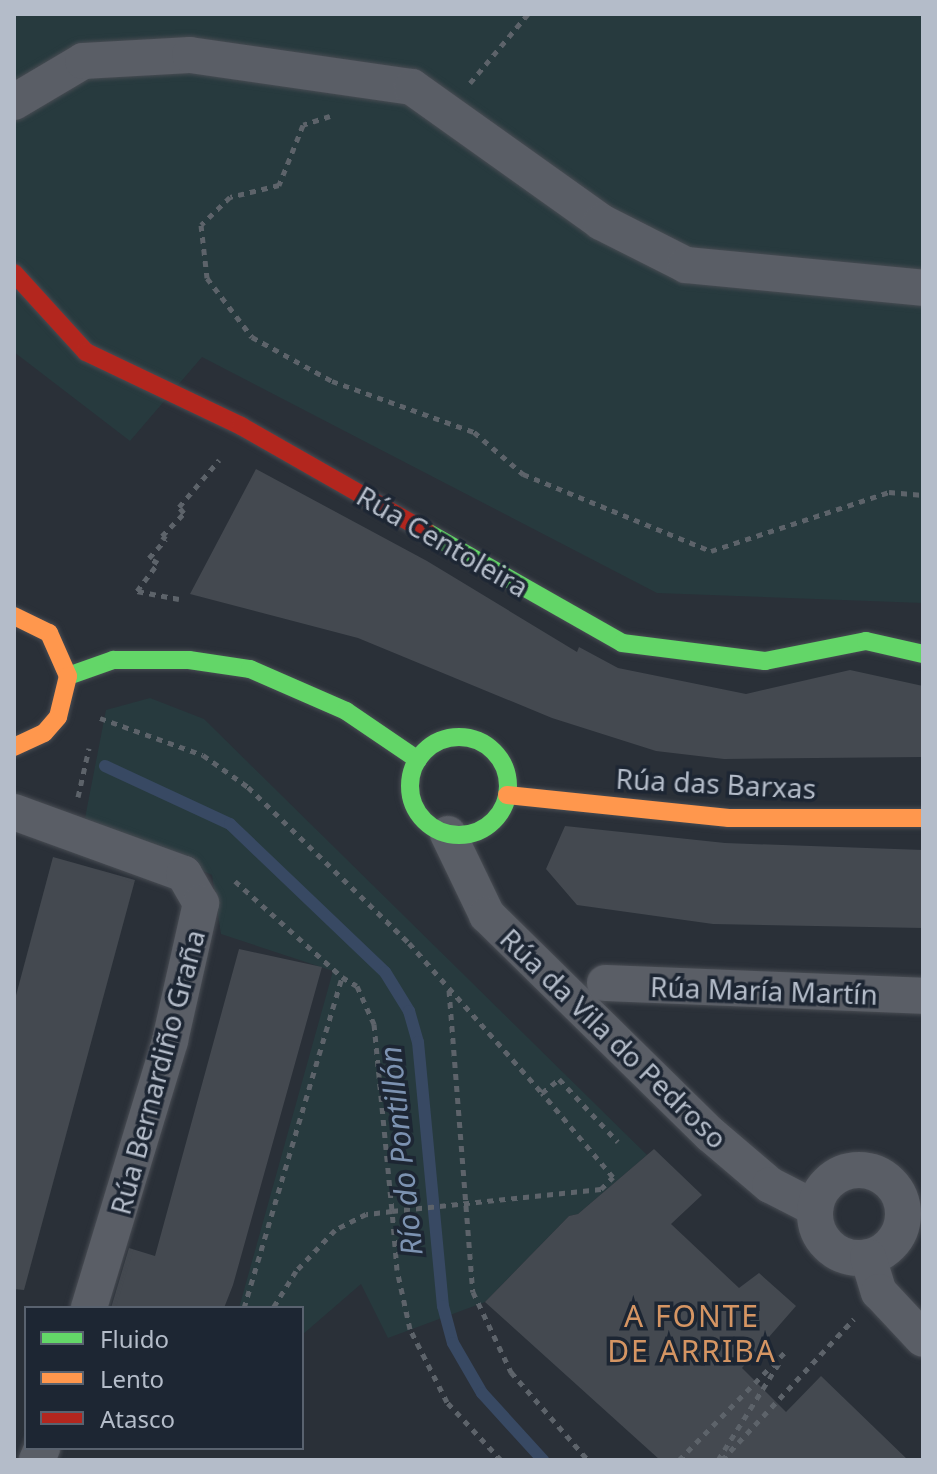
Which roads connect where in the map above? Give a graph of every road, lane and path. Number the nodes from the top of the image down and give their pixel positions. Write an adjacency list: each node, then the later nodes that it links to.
1 (528, 14): 4 (path)
2 (14, 102): 4 (street)
3 (344, 111): 8 (path)
4 (446, 111): 6 (street)
5 (14, 273): 7 (street, Rúa Centoleira)
6 (923, 288)
7 (241, 426): 9 (path); 11 (street, Rúa Centoleira)
8 (923, 495)
9 (179, 599)
10 (14, 616): 12 (street)
11 (923, 654)
12 (68, 676): 15 (street); 16 (street)
13 (96, 719): 25 (path)
14 (93, 734): 18 (path)
15 (14, 747)
16 (418, 760): 17 (street); 21 (street)
17 (507, 795): 20 (street, Rúa das Barxas); 21 (street)
18 (76, 805)
19 (14, 812): 35 (street, Rúa Bernardiño Graña)
20 (923, 818)
21 (448, 834): 31 (street, Rúa da Vila do Pedroso)
22 (232, 878): 23 (path)
23 (342, 977): 32 (path); 36 (path)
24 (605, 983): 26 (street, Rúa María Martín)
25 (449, 989): 27 (path); 30 (path)
26 (923, 996)
27 (542, 1093): 28 (path); 30 (path)
28 (618, 1142)
29 (911, 1186): 31 (street); 33 (street)
30 (468, 1206): 32 (path); 40 (path)
31 (815, 1208): 33 (street)
32 (392, 1211): 37 (path); 39 (path)
33 (868, 1257): 34 (street)
34 (879, 1292): 38 (street); 42 (path)
35 (90, 1306)
36 (245, 1306)
37 (274, 1306)
38 (923, 1339)
39 (501, 1460)
40 (588, 1460)
41 (679, 1460): 42 (path)
42 (720, 1460)

